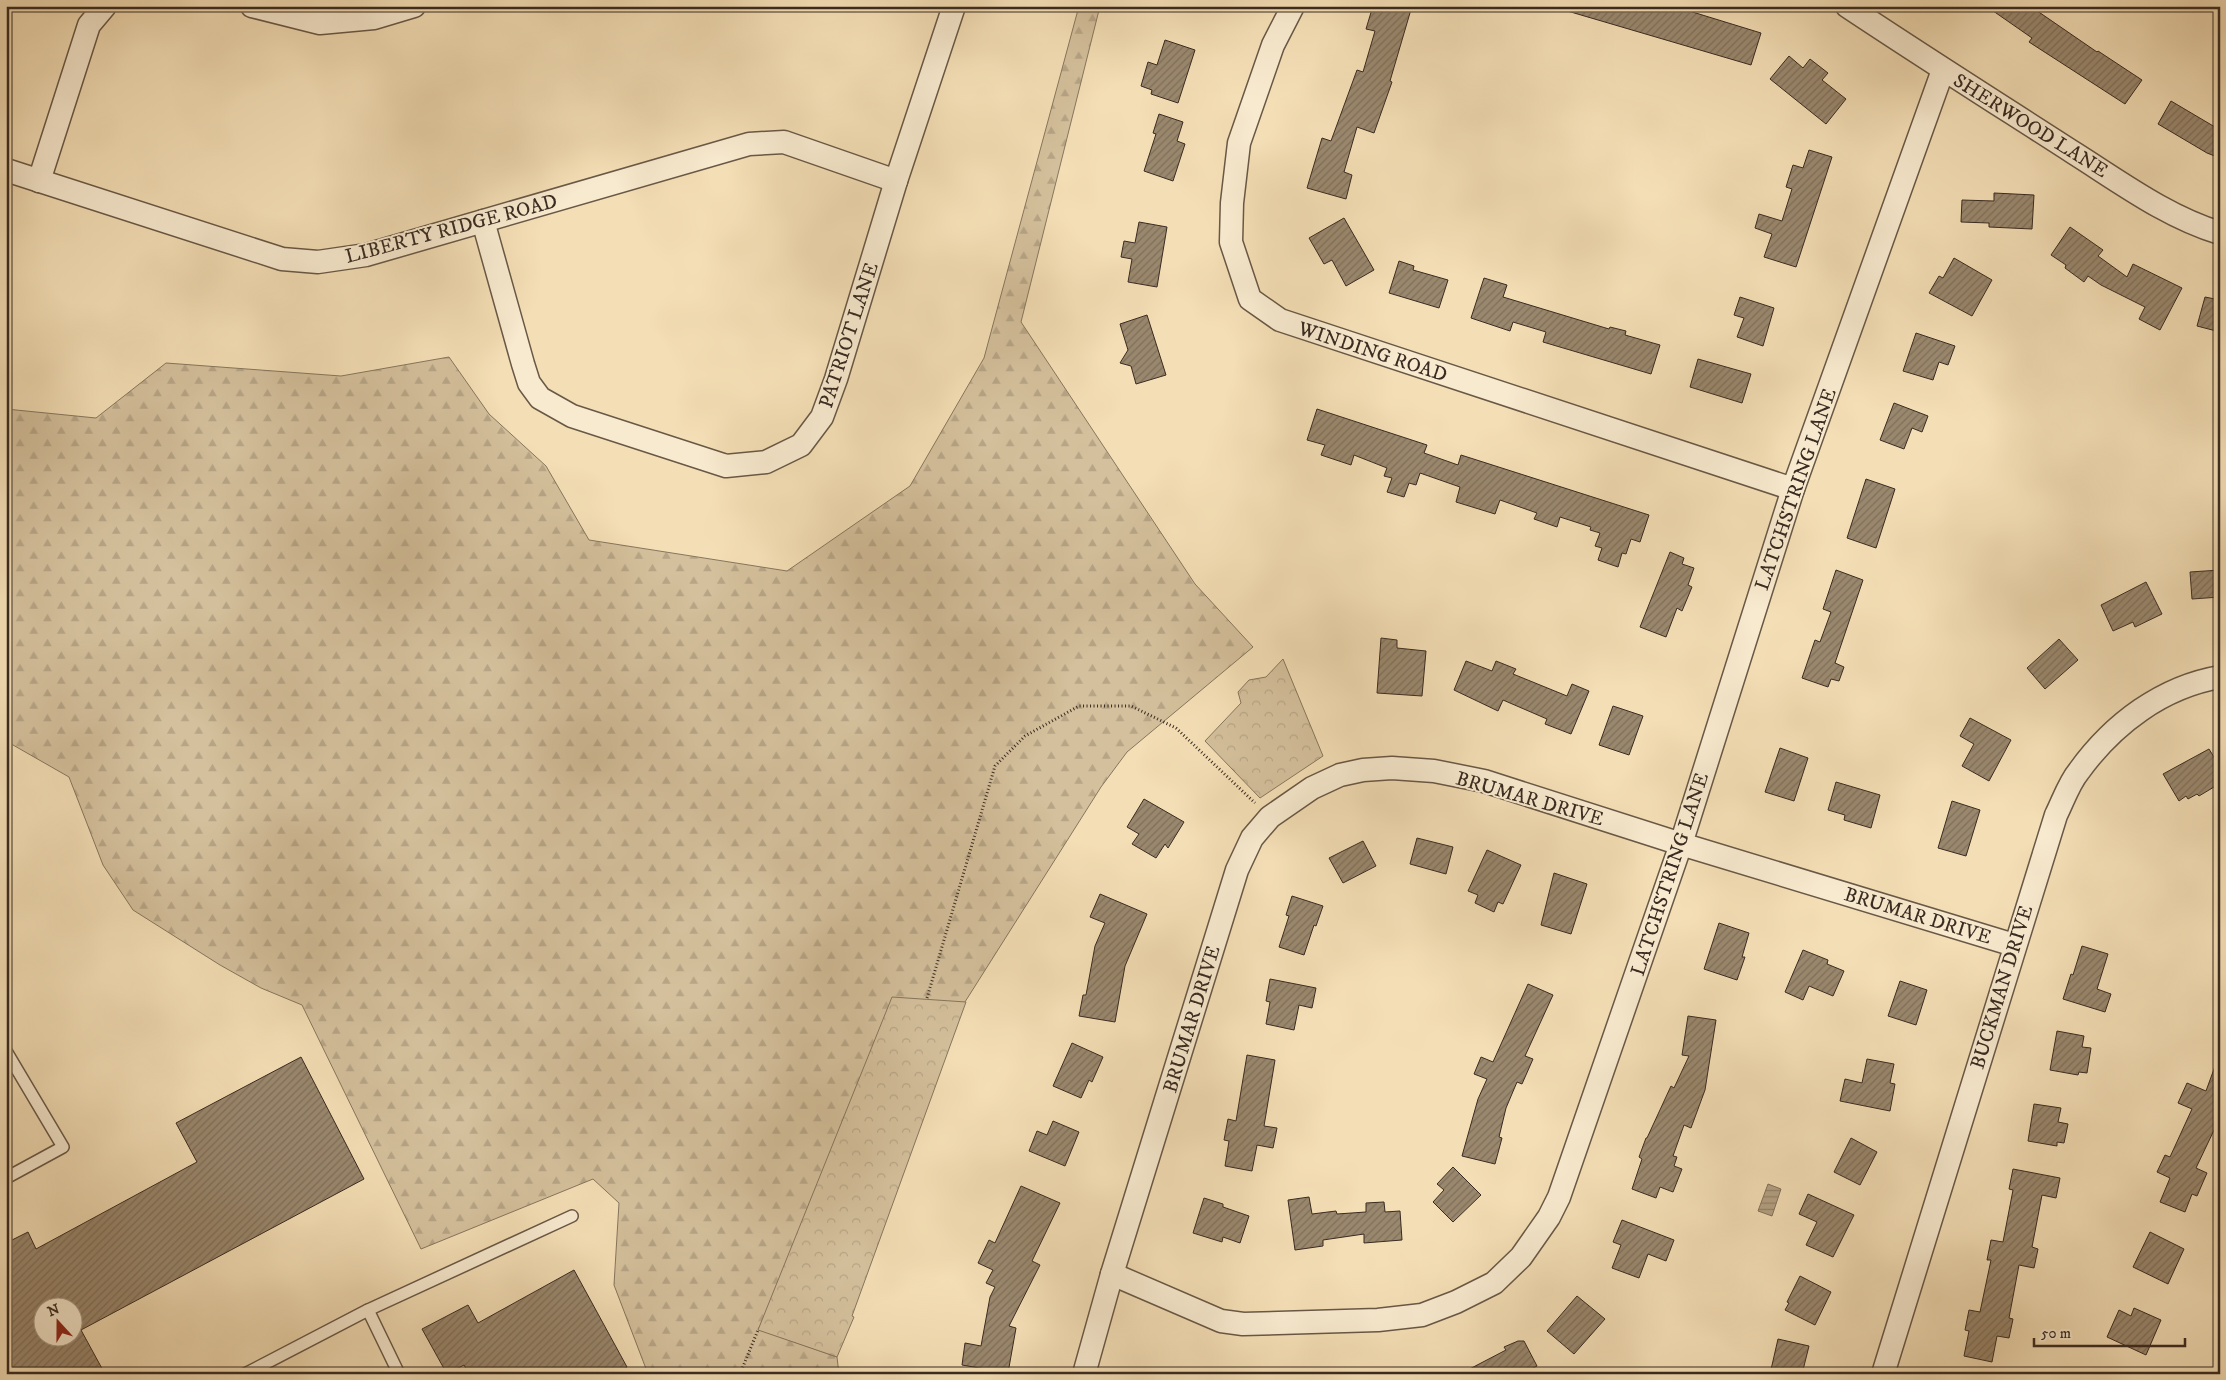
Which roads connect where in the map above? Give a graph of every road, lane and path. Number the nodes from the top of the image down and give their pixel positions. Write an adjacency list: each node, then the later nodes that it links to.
1 (105, 6): 9 (street)
2 (252, 6): 3 (street)
3 (414, 6)
4 (954, 6): 10 (street, PATRIOT LANE)
5 (1293, 6): 13 (street, WINDING ROAD)
6 (1848, 6): 7 (street, SHERWOOD LANE)
7 (1943, 70): 12 (street, SHERWOOD LANE); 13 (street, LATCHSTRING LANE)
8 (6, 170): 9 (street, LIBERTY RIDGE ROAD)
9 (39, 181): 11 (street, LIBERTY RIDGE ROAD)
10 (896, 181): 11 (street, LIBERTY RIDGE ROAD); 11 (street, PATRIOT LANE)
11 (483, 221)
12 (2220, 233)
13 (1793, 489): 16 (street, LATCHSTRING LANE)
14 (2220, 677): 17 (street, BUCKMAN DRIVE)
15 (1270, 817): 16 (street, BRUMAR DRIVE); 18 (path); 22 (street, BRUMAR DRIVE)
16 (1681, 844): 17 (street, BRUMAR DRIVE); 22 (street, LATCHSTRING LANE)
17 (2014, 945): 29 (street, BUCKMAN DRIVE)
18 (927, 998)
19 (6, 1051): 20 (lane)
20 (6, 1178)
21 (572, 1216): 23 (lane)
22 (1112, 1274): 28 (street, BRUMAR DRIVE)
23 (368, 1310): 25 (lane); 26 (lane)
24 (758, 1330): 27 (path)
25 (245, 1374)
26 (399, 1374)
27 (740, 1374)
28 (1084, 1374)
29 (1882, 1374)

